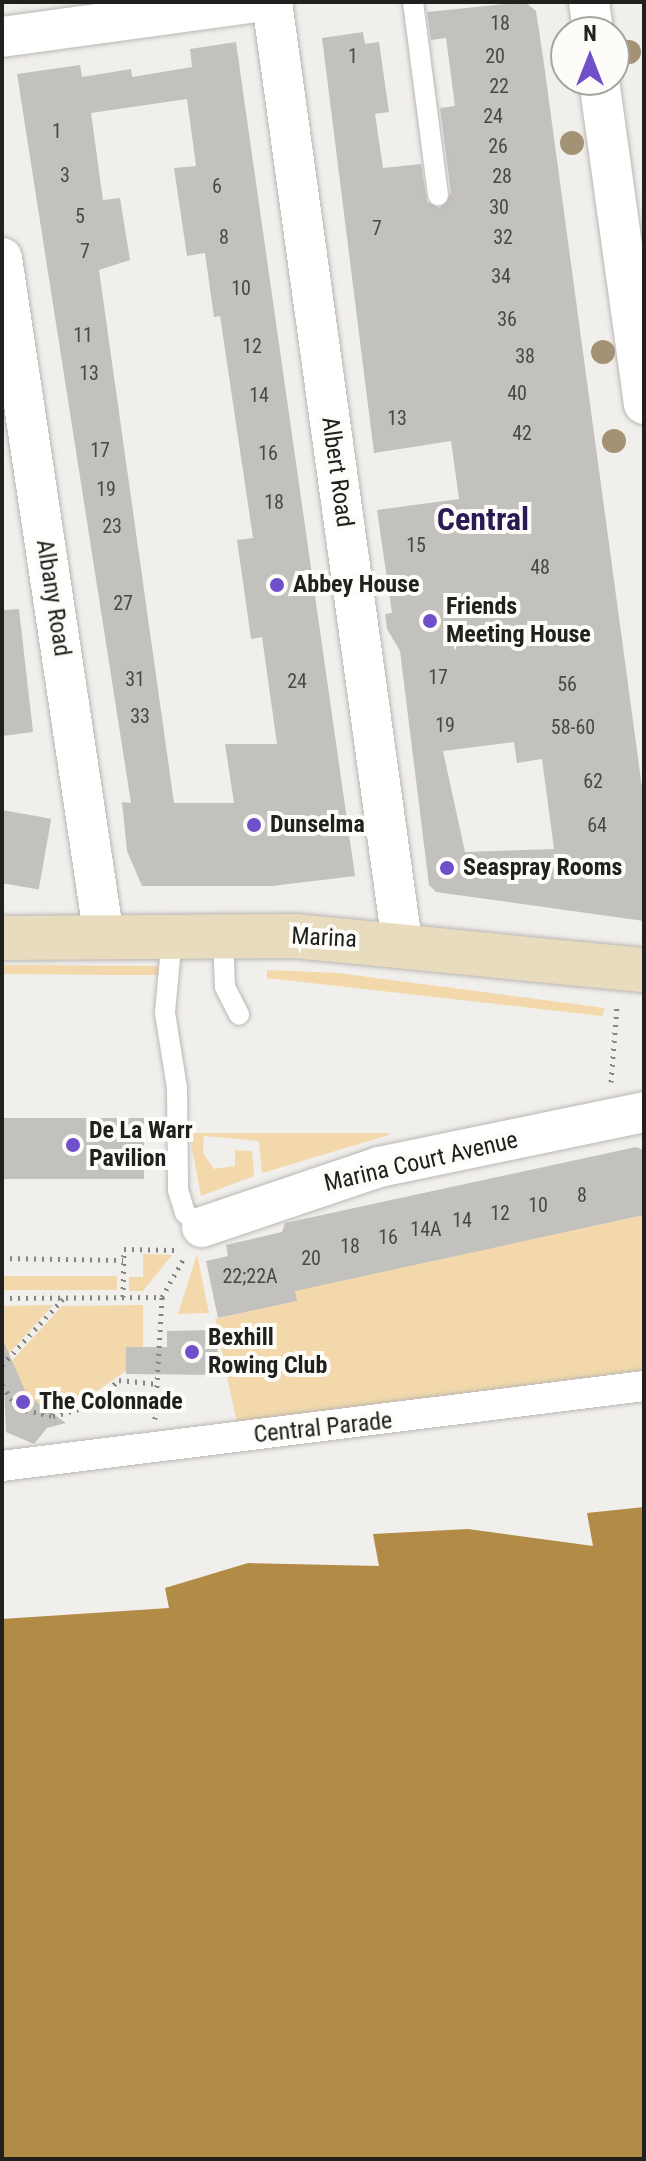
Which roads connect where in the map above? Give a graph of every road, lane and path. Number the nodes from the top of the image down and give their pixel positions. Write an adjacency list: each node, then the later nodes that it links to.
1 (256, 2): 4 (street)
2 (272, 2): 13 (street, Albert Road)
3 (413, 2): 6 (lane)
4 (2, 37)
5 (601, 96): 8 (street)
6 (438, 195)
7 (2, 258): 9 (street, Albany Road)
8 (644, 404)
9 (104, 937): 10 (main road, Marina); 12 (main road, Marina)
10 (172, 937): 11 (main road, Marina); 17 (lane)
11 (223, 937): 13 (main road, Marina); 15 (lane)
12 (2, 938)
13 (402, 942): 14 (main road, Marina)
14 (632, 969): 16 (path)
15 (239, 1015)
16 (626, 1116): 17 (street, Marina Court Avenue)
17 (202, 1227)
18 (2, 1258): 19 (path)
19 (123, 1260): 20 (path); 21 (path)
20 (123, 1297): 21 (path); 23 (path)
21 (162, 1297): 25 (path)
22 (2, 1298): 23 (path)
23 (64, 1298): 24 (path)
24 (2, 1365)
25 (155, 1384): 26 (path); 28 (path)
26 (2, 1385)
27 (644, 1386): 28 (street, Central Parade)
28 (154, 1447): 29 (street, Central Parade)
29 (2, 1466)

